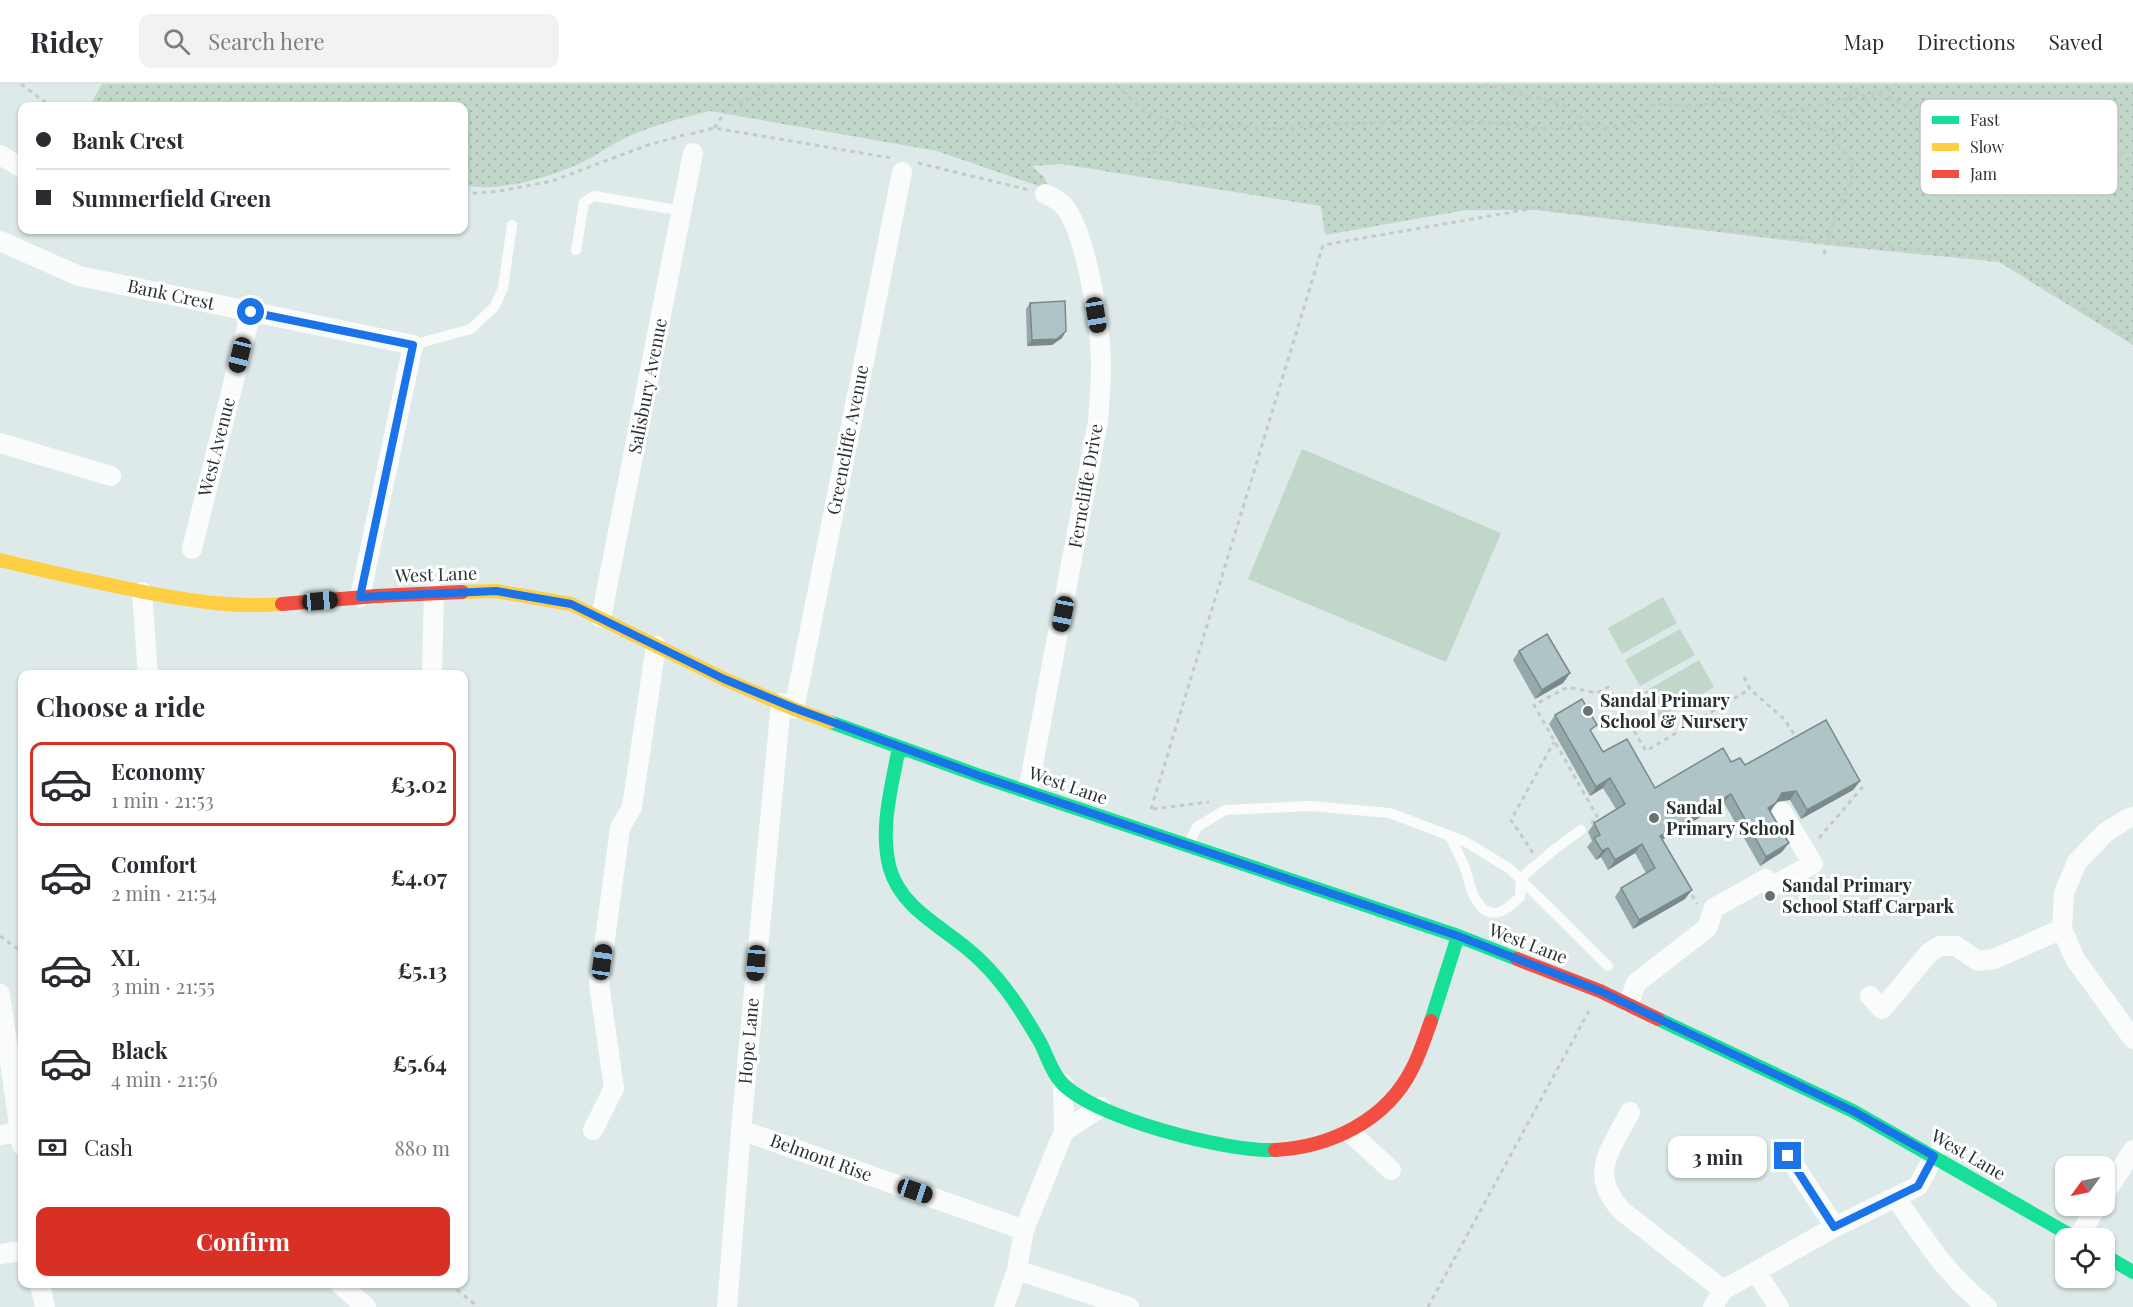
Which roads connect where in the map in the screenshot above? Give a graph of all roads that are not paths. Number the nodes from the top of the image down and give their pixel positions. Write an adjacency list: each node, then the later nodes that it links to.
1 (693, 153): 6 (street, Salisbury Avenue)
2 (0, 155): 4 (street)
3 (904, 164): 23 (street, Greencliffe Avenue)
4 (18, 166)
5 (1045, 194): 25 (street, Ferncliffe Drive)
6 (683, 211): 9 (lane); 19 (street, Salisbury Avenue)
7 (512, 225): 11 (lane)
8 (0, 241): 10 (street, Bank Crest)
9 (576, 250)
10 (251, 312): 11 (street, Bank Crest); 14 (street, West Avenue)
11 (413, 345): 18 (street)
12 (0, 443): 13 (street)
13 (111, 476)
14 (192, 549)
15 (0, 560): 16 (street, West Lane)
16 (142, 592): 18 (street, West Lane); 21 (street)
17 (434, 593): 18 (street, West Lane); 19 (street, West Lane); 22 (street)
18 (360, 597)
19 (601, 618): 20 (street, West Lane)
20 (656, 646): 23 (street, West Lane); 44 (street)
21 (148, 670)
22 (432, 670)
23 (788, 706): 24 (street, West Lane); 45 (street, Hope Lane)
24 (899, 747): 25 (street, West Lane); 40 (street)
25 (1028, 791): 30 (street, West Lane)
26 (1782, 812): 37 (street)
27 (2133, 817): 32 (street)
28 (1581, 830): 31 (lane)
29 (1450, 836): 30 (lane); 31 (lane); 31 (lane)
30 (1188, 845): 33 (street, West Lane)
31 (1517, 875): 34 (lane)
32 (2062, 929): 36 (street); 38 (street)
33 (1458, 936): 37 (street, West Lane); 47 (street)
34 (1608, 966)
35 (0, 994): 39 (street)
36 (1870, 996)
37 (1629, 1003): 52 (street, West Lane)
38 (2133, 1039)
39 (15, 1047): 41 (street)
40 (1063, 1084): 42 (street); 46 (street)
41 (18, 1086)
42 (1101, 1107): 46 (street); 47 (street)
43 (1630, 1112): 67 (street)
44 (593, 1130)
45 (741, 1130): 58 (street, Belmont Rise); 70 (street, Hope Lane)
46 (1064, 1131): 58 (street)
47 (1351, 1133): 53 (street)
48 (0, 1135): 49 (street)
49 (18, 1137)
50 (2133, 1149): 54 (street)
51 (1788, 1156): 56 (street)
52 (1934, 1156): 55 (street); 57 (street, West Lane)
53 (1391, 1170)
54 (2115, 1178)
55 (1896, 1198): 56 (street); 75 (street)
56 (1834, 1227): 63 (street)
57 (2058, 1228)
58 (1024, 1230): 62 (street)
59 (18, 1252): 60 (street)
60 (0, 1254)
61 (2115, 1261): 64 (street)
62 (1017, 1270): 71 (street); 72 (street)
63 (1756, 1272): 67 (street); 74 (street)
64 (2133, 1272)
65 (41, 1288): 68 (street)
66 (345, 1288): 69 (street)
67 (1724, 1290): 73 (street)
68 (45, 1307)
69 (366, 1307)
70 (727, 1307)
71 (1004, 1307)
72 (1129, 1307)
73 (1713, 1307)
74 (1779, 1307)
75 (1987, 1307)

